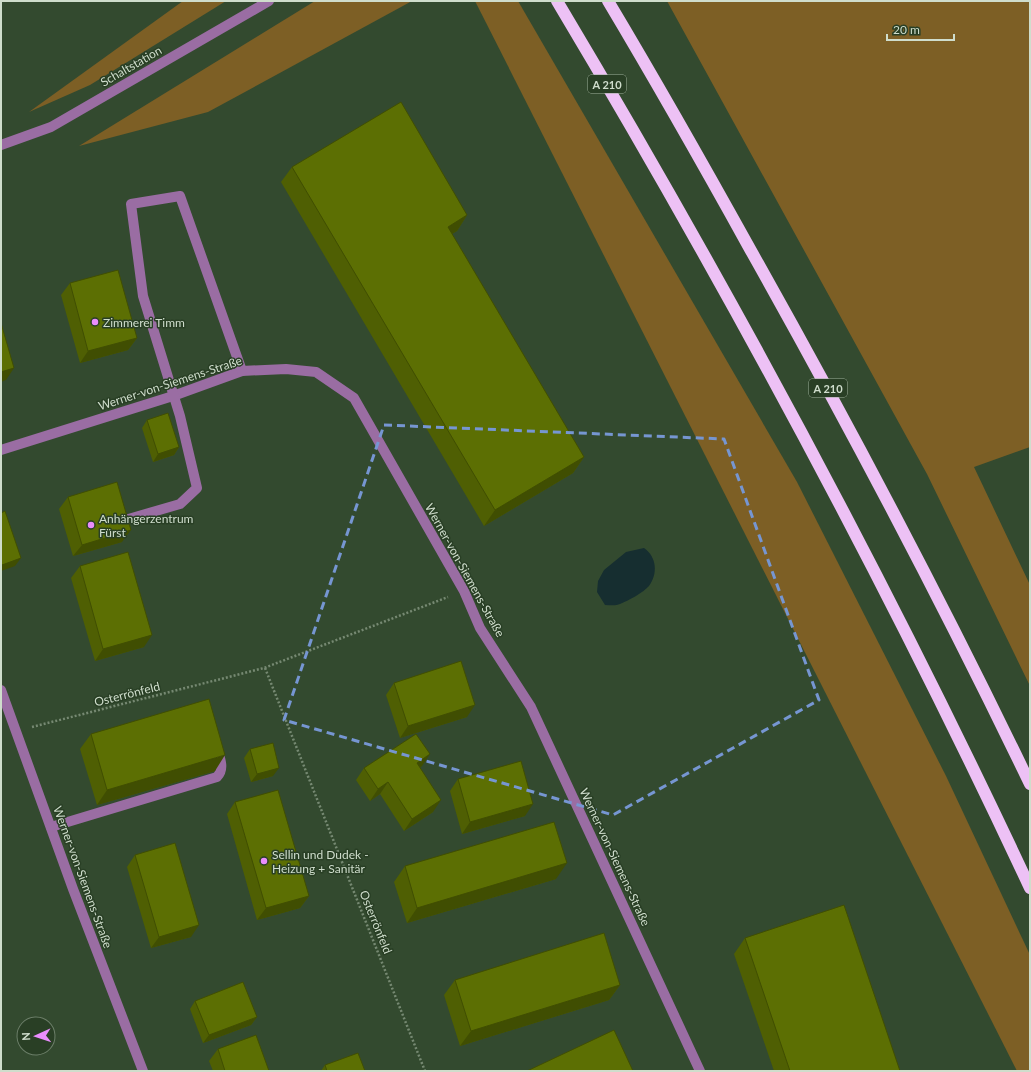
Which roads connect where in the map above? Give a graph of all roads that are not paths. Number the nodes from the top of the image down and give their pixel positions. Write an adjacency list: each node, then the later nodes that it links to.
1 (269, 1): 4 (street, Schaltstation)
2 (557, 1): 13 (highway, A 210)
3 (608, 1): 11 (highway, A 210)
4 (1, 145)
5 (242, 371): 6 (street, Werner-von-Siemens-Straße); 6 (street); 15 (street, Werner-von-Siemens-Straße)
6 (172, 396): 7 (street, Werner-von-Siemens-Straße); 8 (street)
7 (1, 450)
8 (124, 520)
9 (1, 690): 12 (street, Werner-von-Siemens-Straße)
10 (214, 736): 12 (street)
11 (1030, 784)
12 (51, 827): 14 (street, Werner-von-Siemens-Straße)
13 (1030, 888)
14 (143, 1071)
15 (700, 1071)

